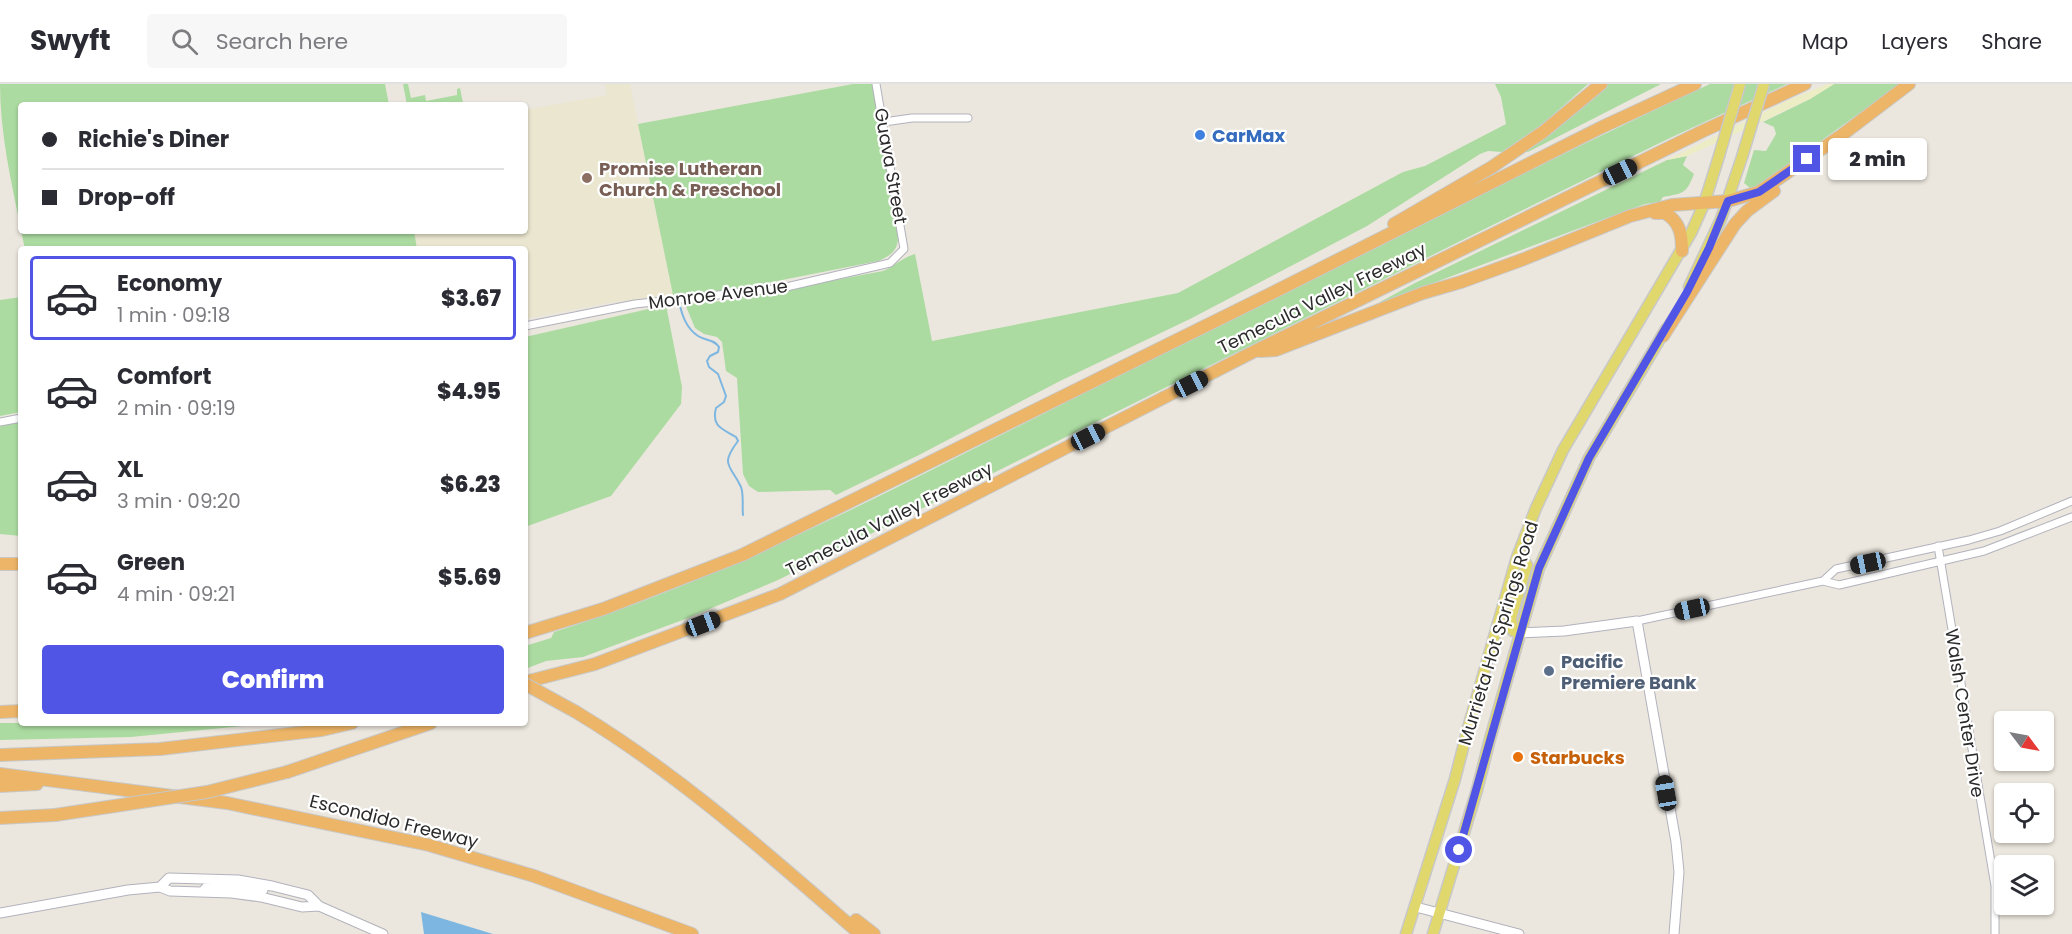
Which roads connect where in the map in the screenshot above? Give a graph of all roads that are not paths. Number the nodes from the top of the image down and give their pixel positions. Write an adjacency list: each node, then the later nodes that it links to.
1 (876, 84): 10 (street, Guava Street)
2 (1601, 84): 18 (highway)
3 (1686, 84): 11 (highway)
4 (1695, 84): 11 (highway, Temecula Valley Freeway)
5 (1740, 84): 14 (main road, Murrieta Hot Springs Road, bridge)
6 (1764, 84): 13 (main road, Murrieta Hot Springs Road, bridge)
7 (1804, 84): 21 (highway, Temecula Valley Freeway)
8 (1909, 84): 12 (highway)
9 (969, 118): 10 (street)
10 (884, 122): 16 (street, Guava Street)
11 (1602, 127): 18 (highway, Temecula Valley Freeway)
12 (1839, 137): 13 (highway); 20 (highway)
13 (1728, 201): 14 (highway); 20 (main road, Murrieta Hot Springs Road)
14 (1704, 204): 15 (highway); 17 (main road, Murrieta Hot Springs Road)
15 (1630, 216): 17 (highway); 21 (highway)
16 (904, 249): 19 (street, Monroe Avenue)
17 (1682, 251): 27 (main road, Murrieta Hot Springs Road)
18 (1278, 290): 33 (highway, Temecula Valley Freeway)
19 (528, 325)
20 (1663, 336): 34 (main road, Murrieta Hot Springs Road)
21 (1253, 352): 35 (highway, Temecula Valley Freeway)
22 (18, 419): 23 (street)
23 (0, 422)
24 (2072, 501): 26 (street)
25 (2072, 517): 28 (street)
26 (1938, 546): 28 (street, Walsh Center Drive); 31 (street)
27 (1519, 553): 34 (main road); 53 (main road, Murrieta Hot Springs Road)
28 (1940, 563): 31 (street); 64 (street, Walsh Center Drive)
29 (0, 564): 30 (highway)
30 (18, 564)
31 (1823, 581): 32 (street)
32 (1637, 621): 34 (main road); 63 (main road)
33 (528, 632)
34 (1520, 633): 55 (main road, Murrieta Hot Springs Road)
35 (595, 664): 36 (highway, Temecula Valley Freeway); 38 (highway)
36 (528, 682)
37 (528, 685): 48 (highway, bridge)
38 (528, 689)
39 (18, 711): 40 (highway)
40 (0, 712)
41 (339, 726): 43 (highway)
42 (421, 726): 47 (highway, bridge)
43 (0, 755)
44 (0, 774): 45 (highway)
45 (77, 783): 46 (highway); 57 (highway, Escondido Freeway)
46 (0, 786)
47 (0, 818)
48 (774, 859): 58 (highway); 59 (highway)
49 (160, 887): 50 (main road); 51 (main road); 54 (main road)
50 (288, 890): 51 (main road); 52 (main road)
51 (203, 891): 52 (main road)
52 (319, 906): 56 (main road)
53 (1416, 907): 55 (main road); 60 (main road, Murrieta Hot Springs Road)
54 (0, 913)
55 (1440, 913): 61 (main road, Murrieta Hot Springs Road); 62 (main road)
56 (383, 934)
57 (692, 934)
58 (860, 934)
59 (874, 934)
60 (1406, 934)
61 (1433, 934)
62 (1519, 934)
63 (1674, 934)
64 (1995, 934)

